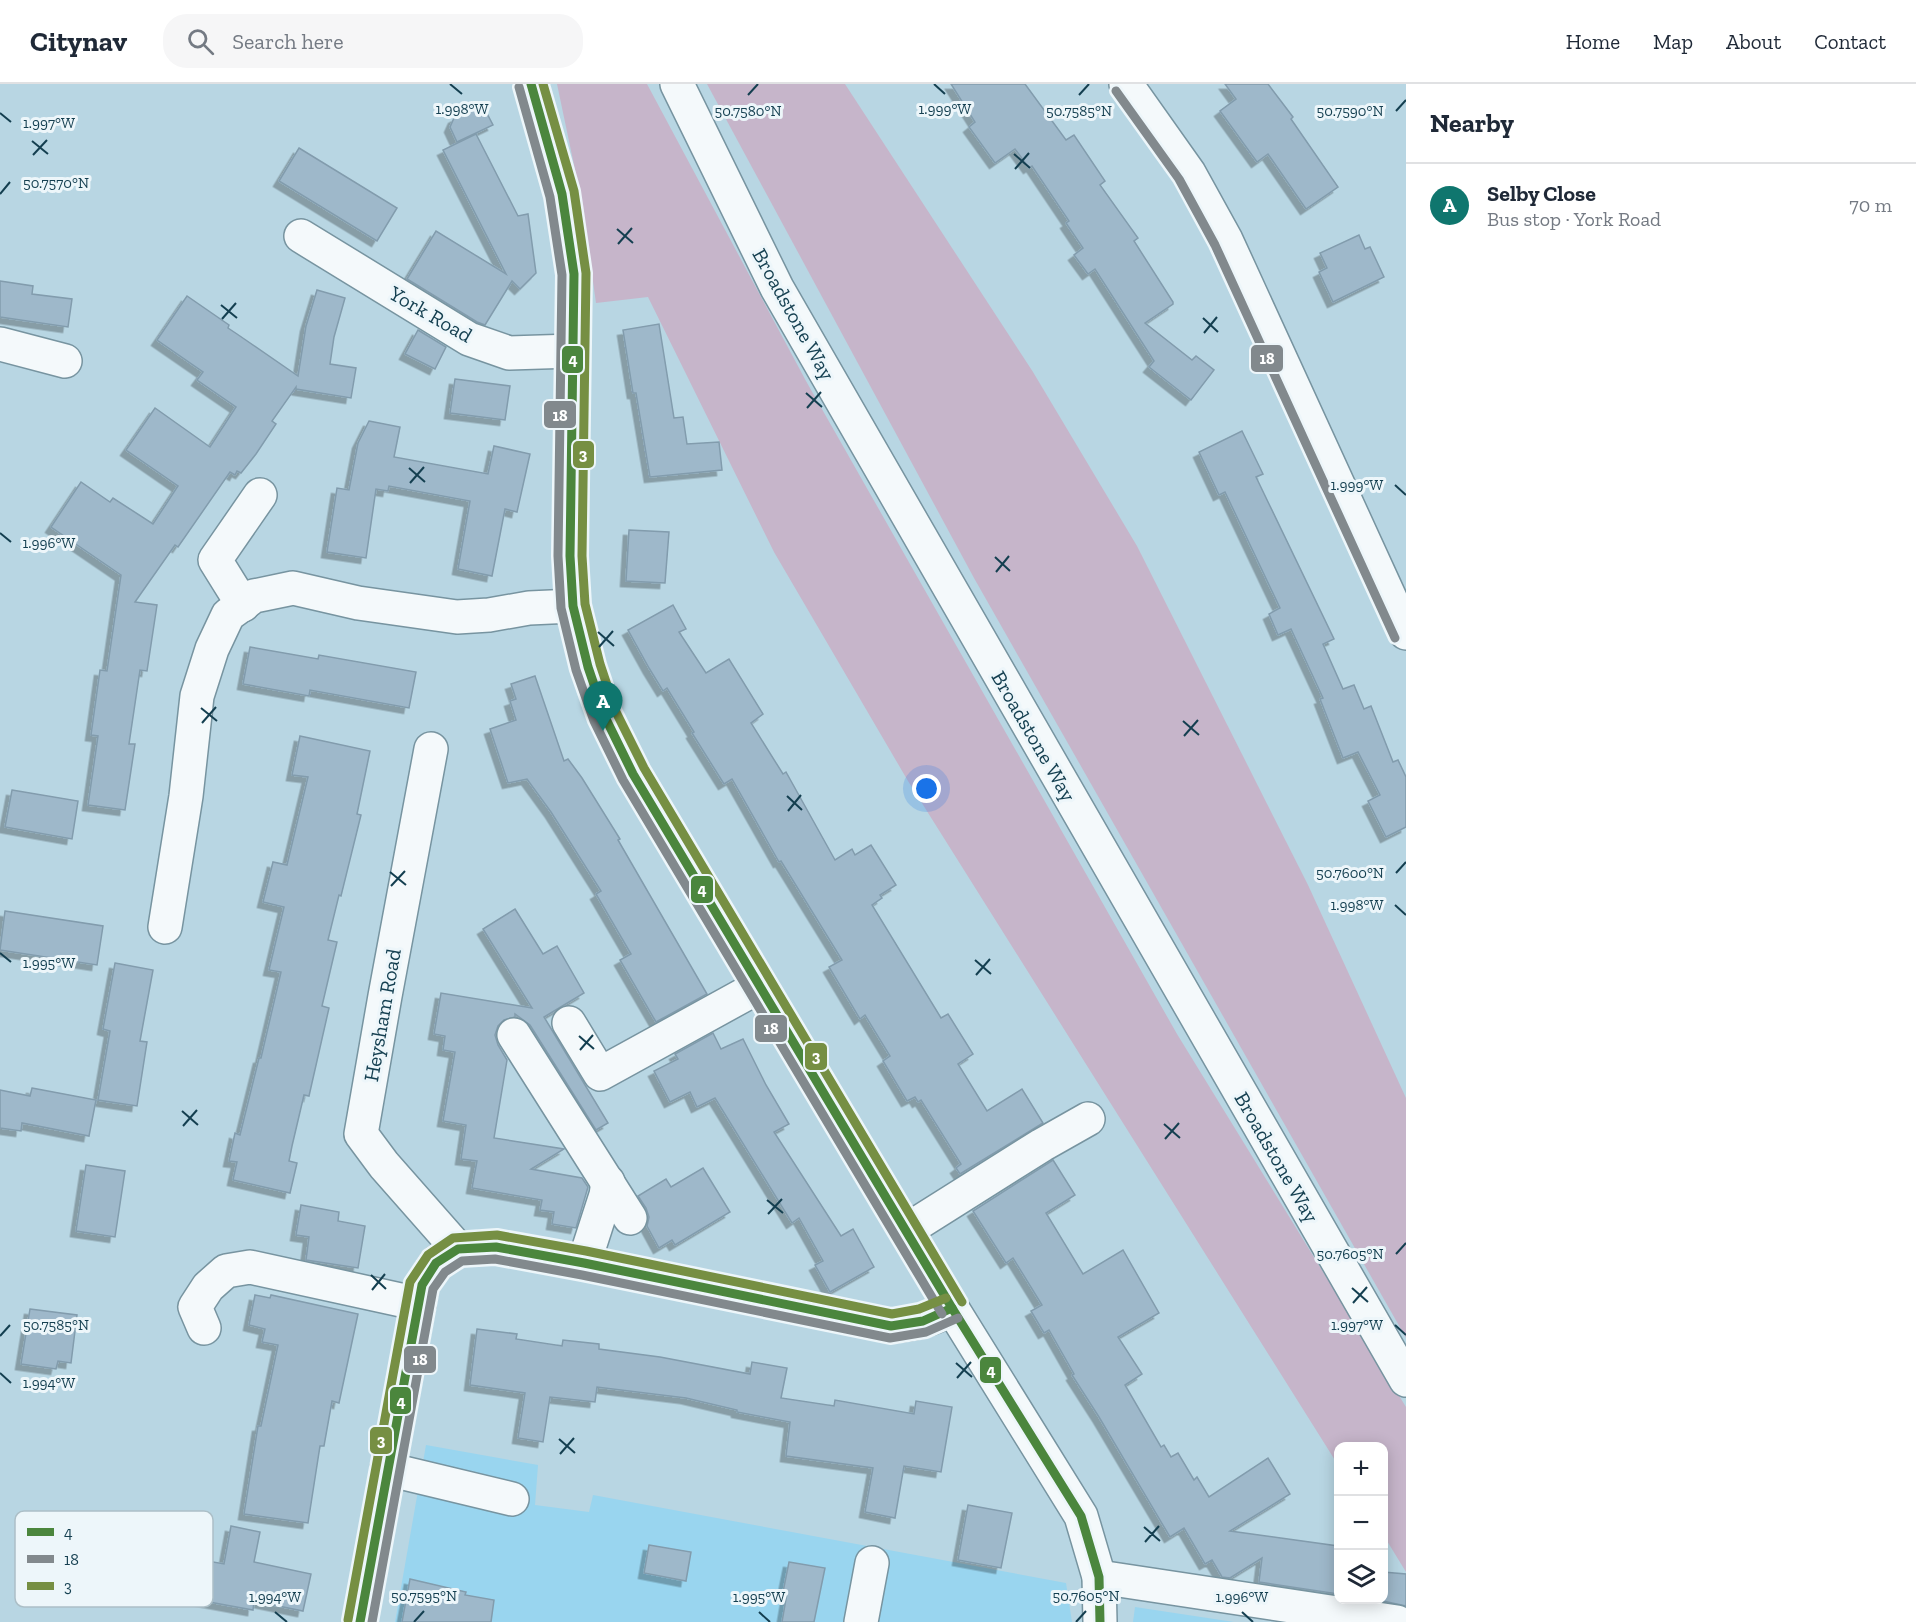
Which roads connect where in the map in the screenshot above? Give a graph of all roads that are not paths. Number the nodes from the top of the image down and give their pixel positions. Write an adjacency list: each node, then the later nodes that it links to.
1 (531, 84): 6 (street)
2 (677, 84): 26 (street, Broadstone Way)
3 (1126, 84): 11 (street)
4 (301, 236): 6 (street, York Road)
5 (0, 344): 7 (street)
6 (573, 351): 10 (street)
7 (65, 361)
8 (260, 495): 9 (street)
9 (243, 605): 10 (street); 13 (street)
10 (573, 606): 14 (street)
11 (1406, 633)
12 (431, 749): 21 (street, Heysham Road)
13 (165, 927)
14 (760, 986): 15 (street); 20 (street)
15 (569, 1023)
16 (514, 1035): 18 (street)
17 (1088, 1119): 20 (street)
18 (608, 1182): 19 (street); 22 (street)
19 (630, 1218)
20 (907, 1230): 24 (street)
21 (458, 1249): 22 (street); 23 (street)
22 (584, 1263): 24 (street)
23 (419, 1304): 25 (street); 27 (street)
24 (952, 1308): 30 (street)
25 (204, 1328)
26 (1406, 1380)
27 (387, 1469): 28 (street); 31 (street); 32 (street)
28 (512, 1499)
29 (872, 1563): 33 (street)
30 (1099, 1577): 34 (street); 35 (street)
31 (360, 1622)
32 (372, 1622)
33 (861, 1622)
34 (1100, 1622)
35 (1397, 1622)

